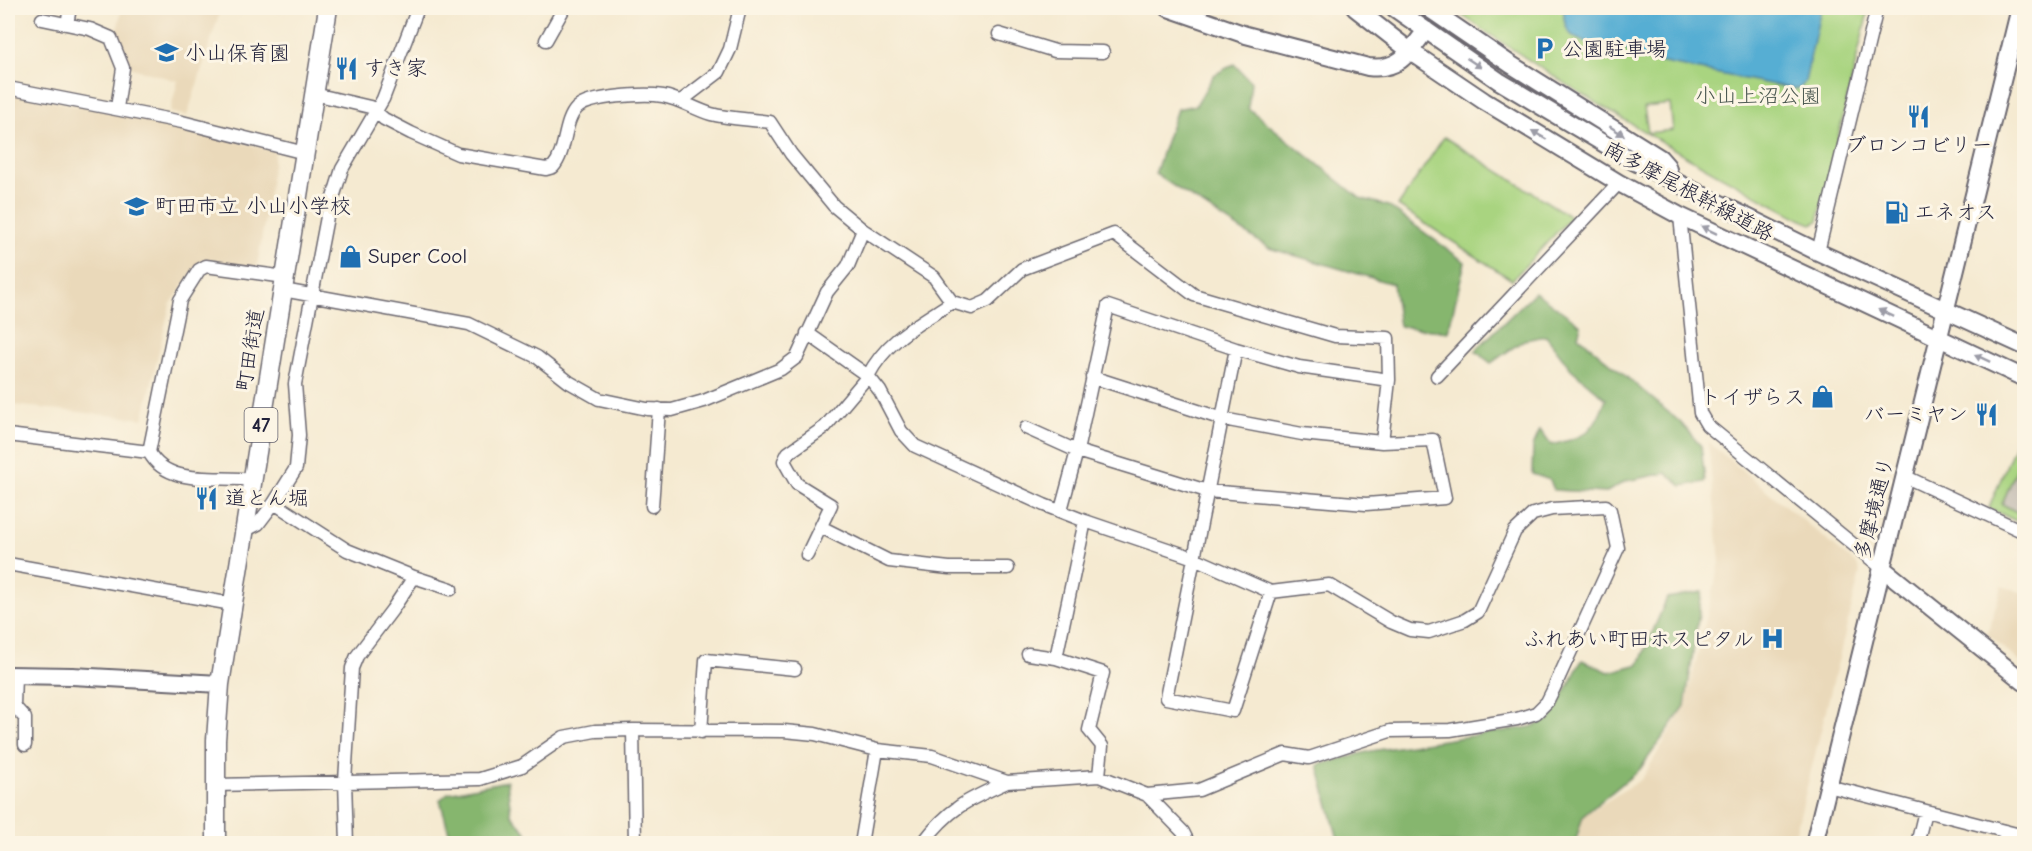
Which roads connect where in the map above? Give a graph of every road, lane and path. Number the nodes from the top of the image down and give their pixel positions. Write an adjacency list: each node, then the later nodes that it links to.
1 (70, 8): 13 (street)
2 (328, 8): 20 (main road, 町田街道 / 47)
3 (418, 8): 23 (street)
4 (564, 8): 16 (street)
5 (740, 8): 21 (street)
6 (1168, 8): 17 (main road)
7 (1355, 8): 17 (main road, 南多摩尾根幹線道路)
8 (1394, 8): 14 (main road, 南多摩尾根幹線道路)
9 (1428, 8): 25 (main road, one-way to 25)
10 (1877, 8): 29 (street)
11 (2020, 8): 33 (main road, 多摩境通り)
12 (42, 19): 13 (street)
13 (67, 24): 22 (street)
14 (1426, 30): 17 (main road); 25 (main road, 南多摩尾根幹線道路, one-way to 25)
15 (999, 34): 18 (street)
16 (546, 40)
17 (1410, 51): 26 (main road, 南多摩尾根幹線道路, one-way to 17)
18 (1103, 52)
19 (8, 88): 22 (street)
20 (314, 94): 23 (street); 24 (main road, 町田街道 / 47)
21 (681, 101): 23 (street); 28 (street)
22 (117, 108): 24 (street)
23 (375, 112): 31 (street)
24 (305, 153): 30 (main road, 町田街道 / 47)
25 (1671, 181): 29 (main road, 南多摩尾根幹線道路)
26 (1618, 183): 27 (main road, 南多摩尾根幹線道路); 39 (street)
27 (1680, 216): 35 (main road, 南多摩尾根幹線道路, one-way to 27); 64 (street)
28 (863, 230): 32 (street); 34 (street)
29 (1818, 252): 33 (main road, 南多摩尾根幹線道路)
30 (284, 283): 31 (street); 49 (street); 51 (main road, 町田街道 / 47)
31 (313, 295): 43 (street); 53 (street)
32 (952, 303): 38 (street); 42 (street)
33 (1945, 310): 35 (main road, 多摩境通り); 36 (main road, 南多摩尾根幹線道路)
34 (807, 333): 38 (street); 43 (street)
35 (1939, 338): 41 (main road, 南多摩尾根幹線道路, one-way to 35); 50 (main road, 多摩境通り)
36 (2025, 346)
37 (1236, 349): 40 (street); 42 (street); 44 (street)
38 (868, 376): 55 (street); 57 (street)
39 (1437, 376)
40 (1092, 377): 44 (street); 48 (street)
41 (2025, 378)
42 (1389, 380): 47 (street)
43 (659, 409): 54 (street)
44 (1223, 418): 47 (street); 52 (street)
45 (1026, 428): 48 (street)
46 (8, 435): 49 (street)
47 (1382, 442): 52 (street)
48 (1077, 451): 52 (street); 55 (street)
49 (149, 452): 51 (street)
50 (1904, 476): 59 (street); 64 (main road, 多摩境通り)
51 (252, 480): 58 (main road, 町田街道 / 47)
52 (1207, 491): 61 (street)
53 (274, 503): 58 (street); 65 (street)
54 (652, 506)
55 (1061, 510): 56 (street)
56 (1085, 521): 61 (street); 70 (street)
57 (820, 527): 60 (street); 63 (street)
58 (244, 531): 68 (main road, 町田街道 / 47)
59 (2025, 532)
60 (807, 555)
61 (1194, 558): 67 (street); 67 (street)
62 (8, 564): 68 (street)
63 (1008, 568)
64 (1882, 568): 73 (main road); 83 (main road, 多摩境通り)
65 (414, 577): 66 (street); 80 (street)
66 (451, 589)
67 (1271, 592): 84 (street)
68 (232, 604): 74 (main road, 町田街道 / 47)
69 (1028, 654): 70 (street)
70 (1056, 658): 79 (street)
71 (795, 669): 76 (street)
72 (11, 675): 74 (main road); 77 (street)
73 (2025, 682)
74 (220, 684): 82 (main road, 町田街道 / 47)
75 (633, 730): 76 (street); 80 (street); 90 (street)
76 (701, 732): 78 (street)
77 (25, 745)
78 (877, 750): 81 (street); 91 (street)
79 (1099, 776): 81 (street); 84 (street)
80 (345, 782): 82 (street); 89 (street)
81 (1007, 782): 92 (street)
82 (215, 786): 88 (main road, 町田街道 / 47)
83 (1828, 786): 85 (street); 94 (main road, 多摩境通り)
84 (1147, 795): 93 (street)
85 (1925, 811): 87 (street); 95 (street)
86 (2025, 836): 87 (street)
87 (2004, 837)
88 (216, 843)
89 (347, 843)
90 (635, 843)
91 (861, 843)
92 (922, 843)
93 (1189, 843)
94 (1814, 843)
95 (1917, 843)

